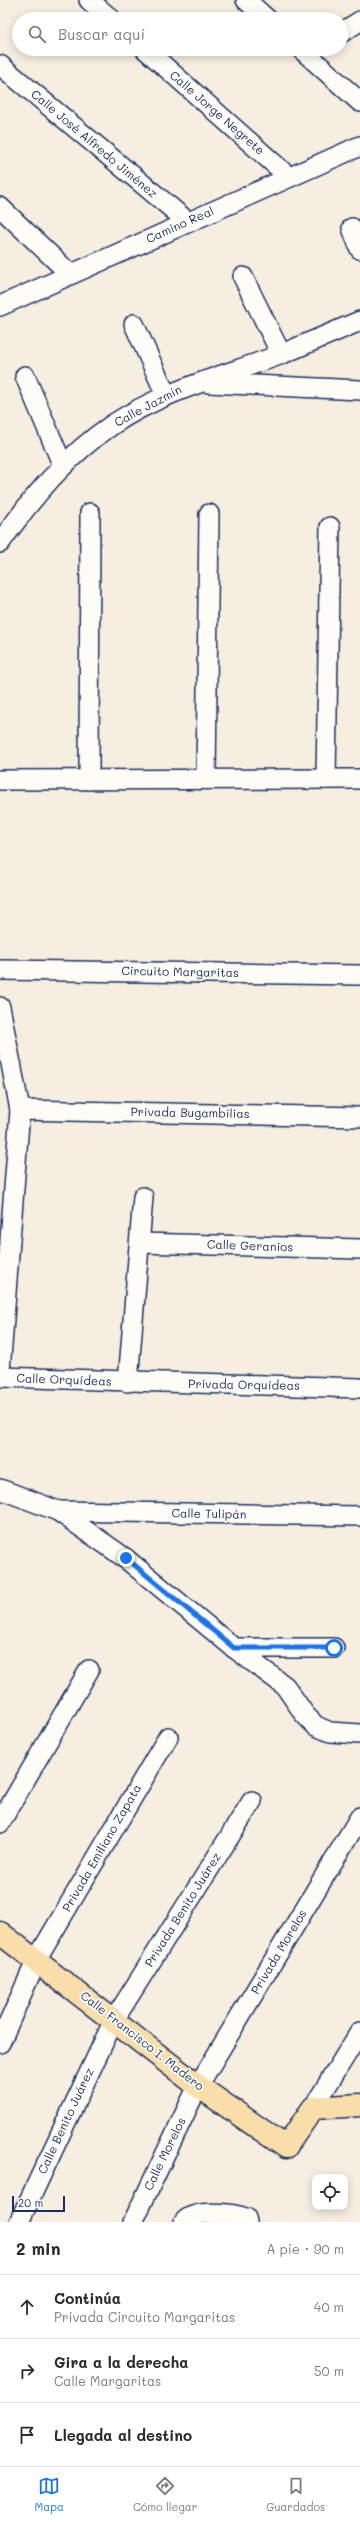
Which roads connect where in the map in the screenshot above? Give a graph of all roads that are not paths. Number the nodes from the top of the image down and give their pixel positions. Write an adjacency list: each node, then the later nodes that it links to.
1 (89, 0): 3 (street)
2 (246, 0): 4 (street)
3 (103, 12)
4 (259, 12)
5 (360, 21): 6 (street)
6 (348, 28)
7 (153, 56): 12 (street, Calle Jorge Negrete)
8 (313, 56): 10 (street)
9 (0, 65): 14 (street, Calle José Alfredo Jiménez)
10 (360, 102)
11 (360, 146): 12 (street, Camino Real)
12 (290, 177): 14 (street, Camino Real)
13 (0, 207): 17 (street)
14 (188, 222): 17 (street, Camino Real)
15 (352, 228): 16 (street)
16 (360, 249)
17 (70, 274): 19 (street, Camino Real)
18 (243, 277): 22 (street)
19 (0, 306)
20 (360, 321): 22 (street, Calle Jazmín)
21 (134, 324): 26 (street)
22 (281, 354): 24 (street, Calle Jazmín)
23 (25, 376): 27 (street)
24 (198, 382): 25 (street); 26 (street, Calle Jazmín)
25 (360, 390)
26 (166, 394): 27 (street, Calle Jazmín)
27 (63, 466): 31 (street, Calle Jazmín)
28 (90, 513): 36 (street)
29 (209, 514): 32 (street)
30 (330, 527): 33 (street)
31 (0, 543)
32 (206, 779): 33 (street); 36 (street)
33 (326, 779): 34 (street)
34 (360, 779)
35 (0, 780): 36 (street)
36 (89, 780)
37 (0, 970): 38 (street, Circuito Margaritas)
38 (360, 975)
39 (0, 1007): 40 (street)
40 (20, 1110): 41 (street, Privada Bugambilias); 45 (street)
41 (360, 1117)
42 (143, 1197): 43 (street)
43 (140, 1243): 44 (street, Calle Geranios); 47 (street)
44 (360, 1249)
45 (0, 1371)
46 (0, 1377): 47 (street, Calle Orquídeas)
47 (128, 1382): 48 (street, Privada Orquídeas)
48 (360, 1388)
49 (0, 1490): 50 (street)
50 (58, 1511): 51 (street, Calle Tulipán); 52 (street)
51 (360, 1516)
52 (234, 1648): 53 (street); 55 (street)
53 (334, 1648)
54 (89, 1670): 59 (street)
55 (360, 1734)
56 (168, 1737): 61 (street, Privada Emiliano Zapata)
57 (252, 1800): 62 (street, Privada Benito Juárez)
58 (360, 1817): 65 (street, Privada Morelos)
59 (0, 1823)
60 (0, 1933): 61 (main road, Calle Francisco I. Madero)
61 (37, 1959): 62 (main road, Calle Francisco I. Madero); 64 (street, Privada Emiliano Zapata)
62 (114, 2020): 65 (main road, Calle Francisco I. Madero); 68 (street, Calle Benito Juárez)
63 (360, 2032): 67 (street)
64 (0, 2043)
65 (198, 2086): 67 (main road, Calle Francisco I. Madero); 69 (street, Calle Morelos)
66 (360, 2105): 67 (main road)
67 (313, 2108)
68 (18, 2222)
69 (133, 2222)
70 (184, 2222): 71 (street)
71 (248, 2222)

